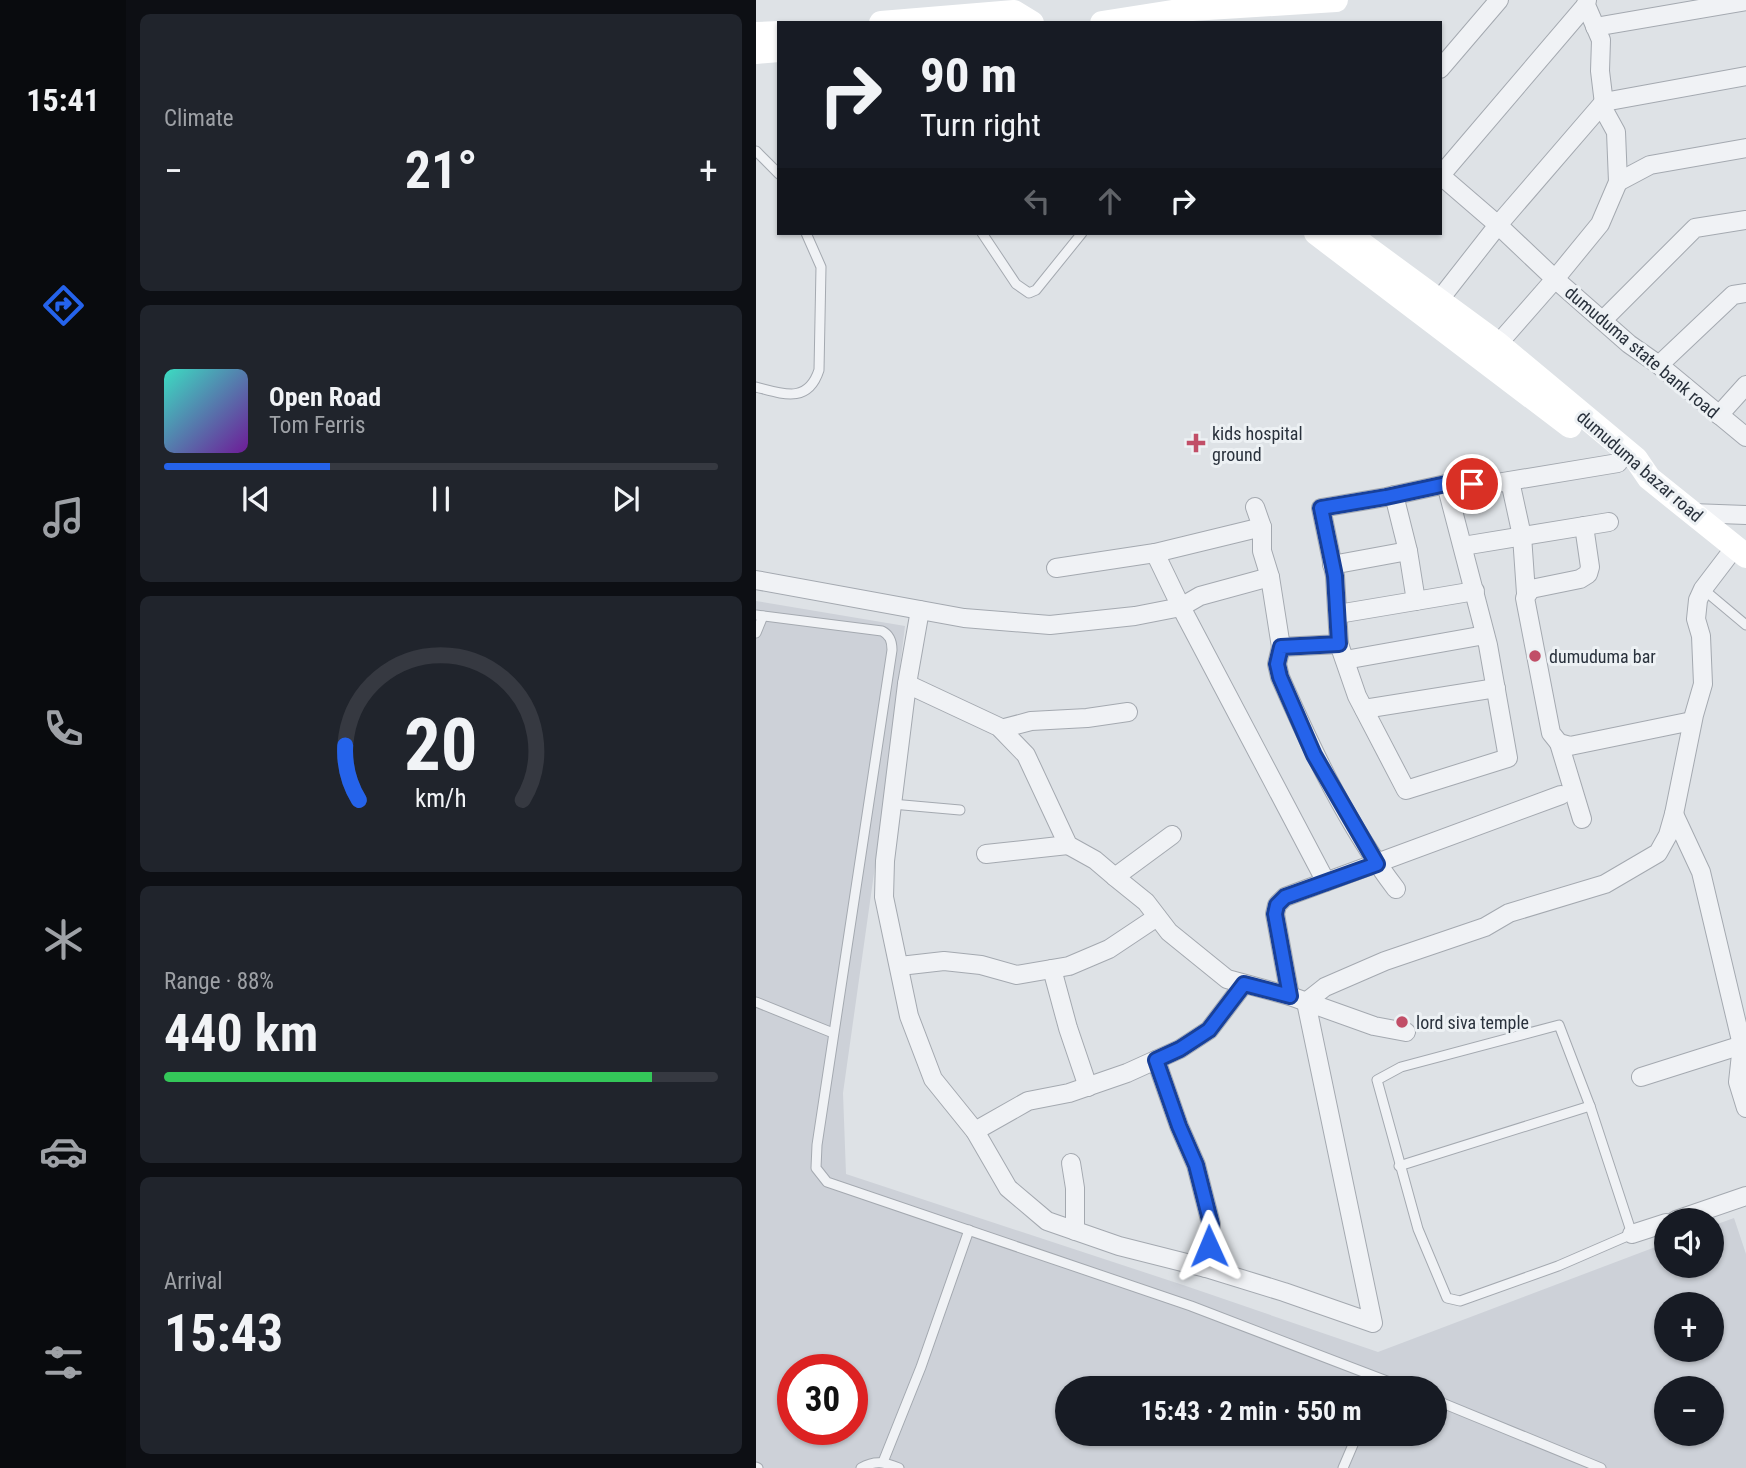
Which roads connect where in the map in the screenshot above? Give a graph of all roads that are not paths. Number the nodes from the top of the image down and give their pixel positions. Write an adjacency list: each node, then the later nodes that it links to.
1 (1336, 0): 7 (street)
2 (1499, 0): 13 (street)
3 (1746, 1): 8 (street)
4 (1586, 3): 8 (street, dumuduma state bank road); 19 (street)
5 (905, 21): 6 (street)
6 (1029, 21)
7 (1115, 21)
8 (1595, 27): 15 (street, dumuduma state bank road)
9 (777, 33): 10 (street)
10 (756, 34)
11 (777, 50): 12 (street)
12 (756, 52)
13 (1442, 67)
14 (1746, 76): 15 (street)
15 (1604, 102): 21 (street, dumuduma state bank road); 23 (street)
16 (1746, 148): 21 (street)
17 (756, 151): 18 (lane)
18 (777, 172)
19 (1442, 174)
20 (1442, 176): 23 (street)
21 (1618, 183): 29 (street, dumuduma state bank road)
22 (1746, 220): 32 (street)
23 (1498, 225): 29 (street); 31 (street)
24 (807, 235): 36 (lane)
25 (983, 235): 26 (lane)
26 (1080, 235)
27 (1319, 235): 39 (street)
28 (1351, 235): 31 (street, dumuduma bazar road)
29 (1555, 279): 32 (street, dumuduma state bank road); 33 (street)
30 (1746, 293): 34 (street)
31 (1440, 299): 33 (street, dumuduma bazar road)
32 (1604, 320): 34 (street, dumuduma state bank road)
33 (1498, 344): 40 (street, dumuduma bazar road)
34 (1659, 365): 37 (street, dumuduma state bank road)
35 (1746, 385): 37 (street)
36 (756, 387)
37 (1718, 415): 38 (street, dumuduma state bank road)
38 (1746, 438)
39 (1618, 463): 40 (street); 41 (street)
40 (1648, 478): 45 (street, dumuduma bazar road)
41 (1510, 481): 42 (street); 50 (street)
42 (1446, 484): 43 (street); 51 (street)
43 (1394, 495): 52 (street); 55 (street)
44 (1255, 508): 49 (street)
45 (1692, 513): 46 (street); 53 (street, dumuduma bazar road)
46 (1746, 514)
47 (1609, 522): 48 (street)
48 (1584, 526): 50 (street); 61 (street)
49 (1262, 527): 54 (street); 57 (street)
50 (1522, 536): 51 (street); 61 (street)
51 (1463, 546): 60 (street)
52 (1408, 551): 55 (street); 62 (street)
53 (1741, 551): 59 (street, dumuduma bazar road)
54 (1155, 553): 56 (street); 63 (street)
55 (1332, 565): 65 (street)
56 (1056, 568)
57 (1270, 577): 63 (street); 70 (street)
58 (756, 580): 64 (street)
59 (1703, 589): 67 (lane); 76 (street, dumuduma bazar road)
60 (1475, 591): 62 (street); 69 (street)
61 (1526, 593): 78 (street)
62 (1416, 601): 65 (street)
63 (1181, 607): 64 (street); 89 (street)
64 (920, 610): 72 (street)
65 (1338, 614): 71 (street)
66 (760, 615): 68 (lane); 98 (lane)
67 (1746, 625)
68 (756, 633)
69 (1485, 635): 71 (street); 73 (street)
70 (1281, 647): 71 (street); 87 (street)
71 (1342, 652): 74 (street)
72 (906, 684): 77 (street); 80 (street)
73 (1496, 688): 74 (street); 74 (street)
74 (1364, 709)
75 (1128, 712): 77 (street)
76 (1692, 721): 78 (street); 82 (street, dumuduma bazar road)
77 (1001, 729): 85 (street)
78 (1559, 744): 83 (street)
79 (1562, 795): 87 (street)
80 (892, 804): 81 (lane); 92 (street)
81 (960, 810)
82 (1674, 814): 95 (street, dumuduma bazar road); 99 (street)
83 (1582, 819)
84 (1172, 835): 88 (street)
85 (1068, 845): 86 (street); 88 (street)
86 (986, 854)
87 (1377, 864): 89 (street); 90 (street)
88 (1115, 877): 91 (street)
89 (1326, 882): 95 (street)
90 (1396, 889)
91 (1157, 917): 93 (street); 94 (street)
92 (900, 966): 93 (street); 105 (street)
93 (1052, 969): 102 (street)
94 (1244, 984): 95 (street); 100 (street)
95 (1298, 999): 97 (street); 114 (street)
96 (756, 1002): 98 (lane)
97 (1406, 1032)
98 (833, 1033): 111 (lane)
99 (1742, 1045): 101 (street); 104 (street)
100 (1156, 1060): 102 (street); 114 (street)
101 (1641, 1077)
102 (1088, 1087): 105 (street)
103 (1590, 1106): 107 (lane); 107 (lane); 113 (lane)
104 (1746, 1108)
105 (975, 1131): 112 (street)
106 (1071, 1163): 112 (street)
107 (1399, 1166): 113 (lane)
108 (1746, 1196): 109 (street)
109 (1711, 1208)
110 (1654, 1227): 113 (street)
111 (969, 1230): 115 (lane); 118 (lane)
112 (1075, 1231): 114 (street)
113 (1632, 1234)
114 (1206, 1268)
115 (1376, 1376)
116 (1447, 1405): 122 (lane)
117 (1352, 1446): 121 (lane)
118 (883, 1462): 119 (lane); 120 (lane)
119 (861, 1468)
120 (899, 1468)
121 (1343, 1468)
122 (1601, 1468)

